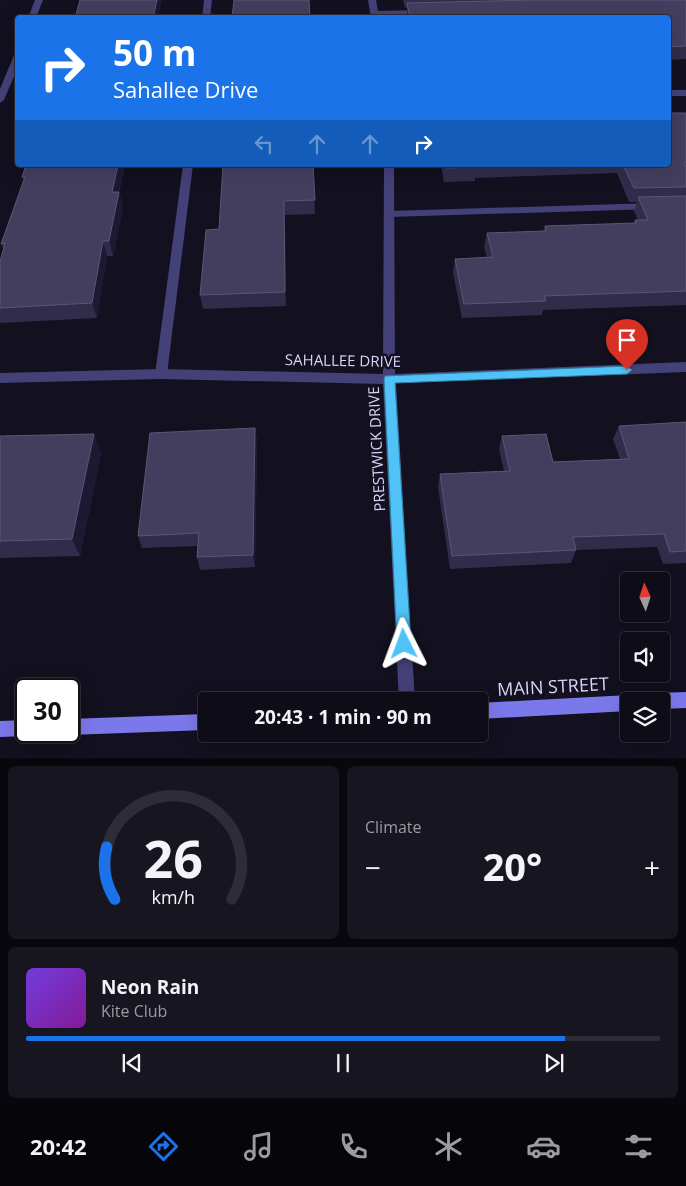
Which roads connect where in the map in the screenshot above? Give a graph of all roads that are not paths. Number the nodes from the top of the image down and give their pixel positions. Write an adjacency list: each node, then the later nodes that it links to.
1 (39, 0): 5 (street)
2 (208, 0): 6 (street)
3 (372, 0): 7 (street)
4 (434, 12): 8 (street)
5 (33, 15)
6 (206, 15)
7 (374, 15)
8 (389, 15)
9 (15, 62): 10 (street)
10 (2, 91): 13 (street)
11 (671, 93): 12 (street)
12 (686, 93)
13 (0, 100)
14 (188, 167): 19 (street)
15 (389, 167): 17 (street, PRESTWICK DRIVE)
16 (686, 205): 17 (street)
17 (389, 214): 21 (street, PRESTWICK DRIVE)
18 (686, 367): 21 (street, SAHALLEE DRIVE)
19 (161, 374): 20 (street, SAHALLEE DRIVE); 21 (street, SAHALLEE DRIVE)
20 (0, 378)
21 (389, 379): 22 (street, PRESTWICK DRIVE)
22 (406, 692)
23 (686, 700): 24 (main road)
24 (670, 701)
25 (620, 703): 26 (main road, MAIN STREET)
26 (488, 711)
27 (198, 722): 28 (main road)
28 (80, 727)
29 (15, 728): 30 (main road)
30 (0, 729)

